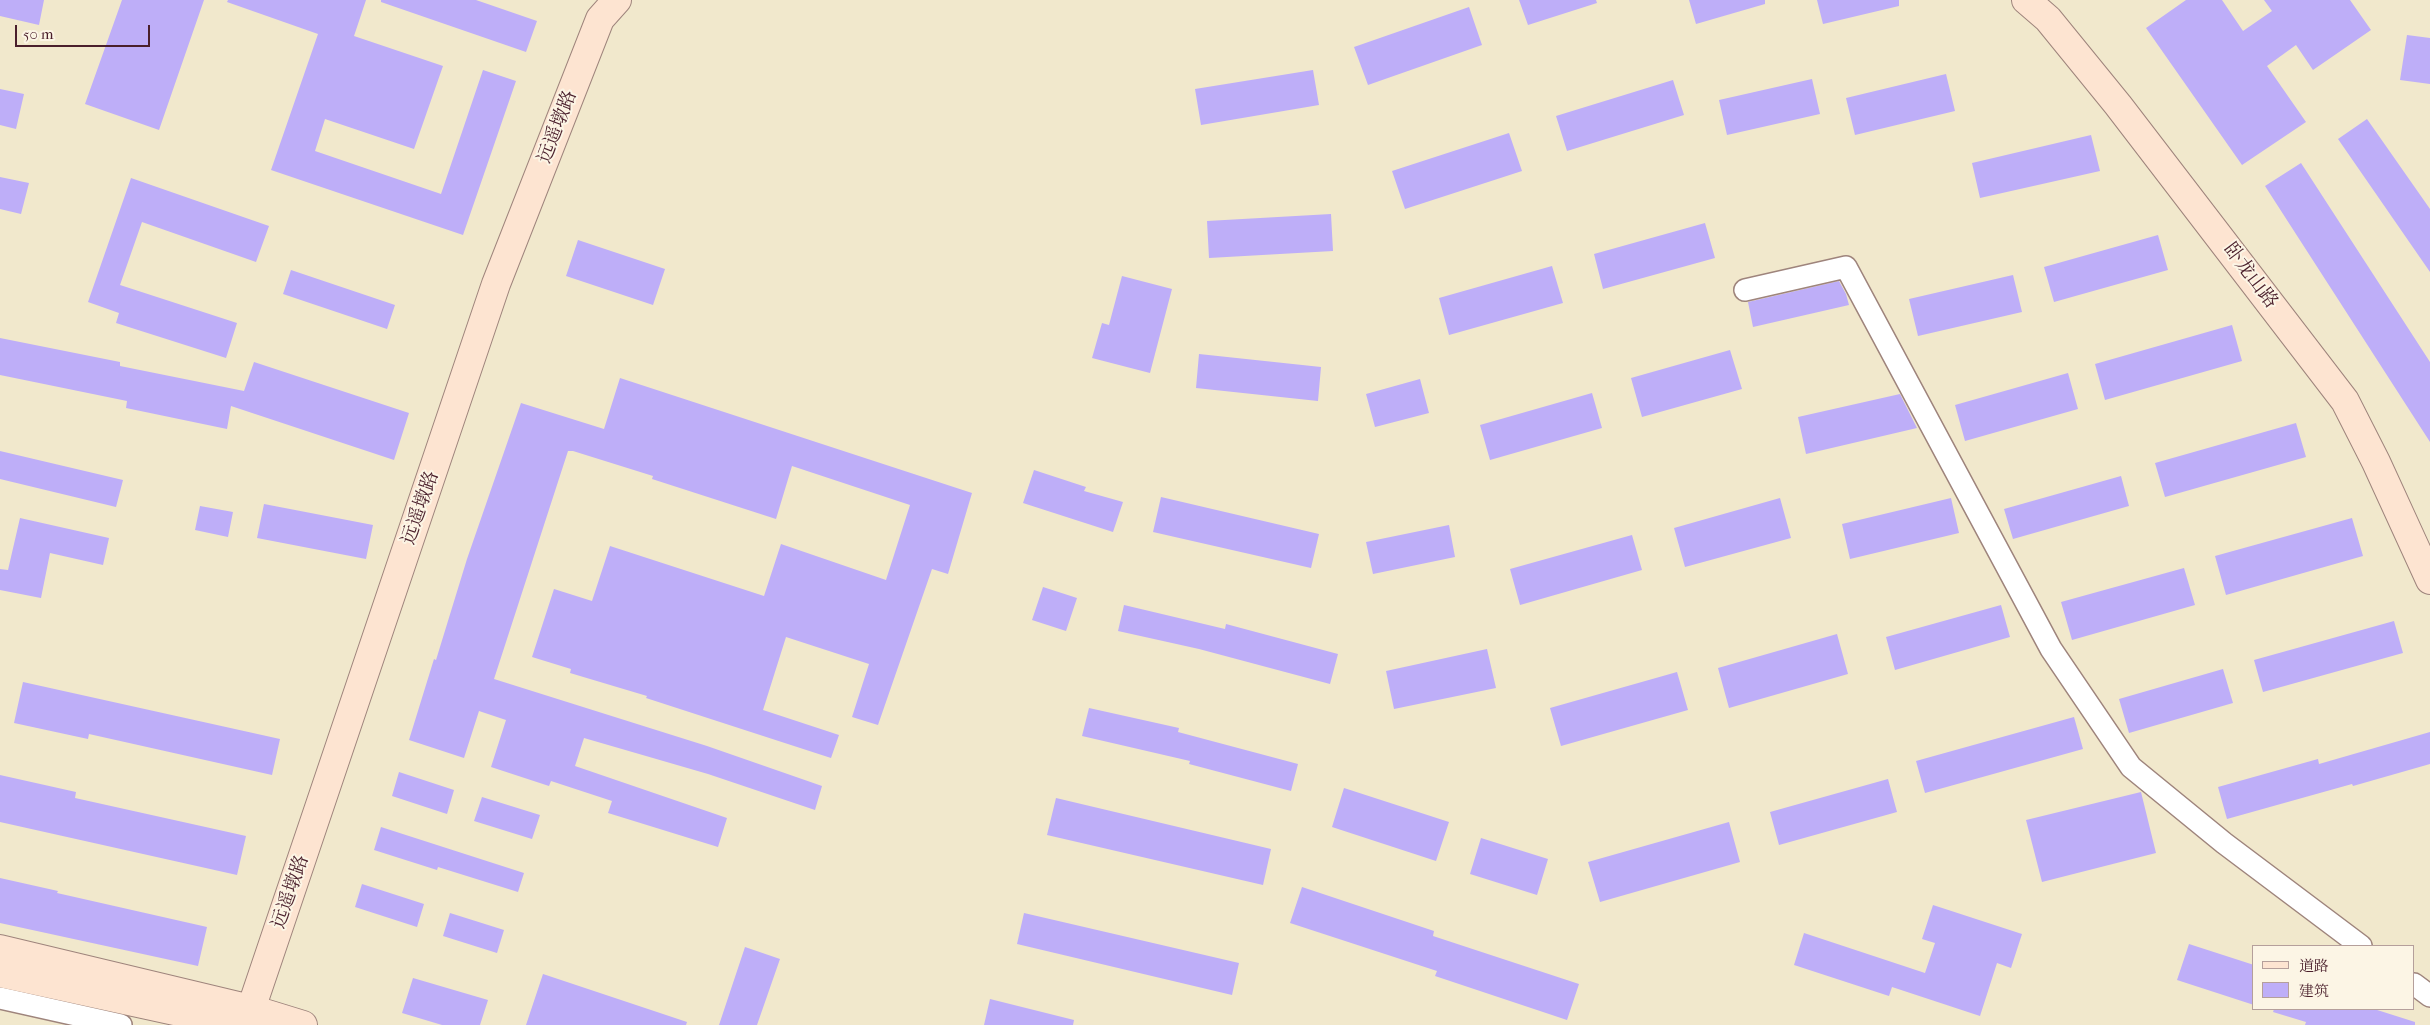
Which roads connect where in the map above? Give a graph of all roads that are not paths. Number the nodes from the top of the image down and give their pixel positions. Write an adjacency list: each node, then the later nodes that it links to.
1 (616, 0): 11 (street, 远遥墩路)
2 (2026, 0): 4 (street, 卧龙山路)
3 (1745, 290): 5 (street)
4 (2430, 580)
5 (2361, 945)
6 (0, 949): 11 (street)
7 (0, 973): 11 (street)
8 (2415, 985): 9 (street)
9 (2430, 996)
10 (0, 998): 12 (street)
11 (245, 1020): 13 (street)
12 (121, 1025)
13 (303, 1025)

